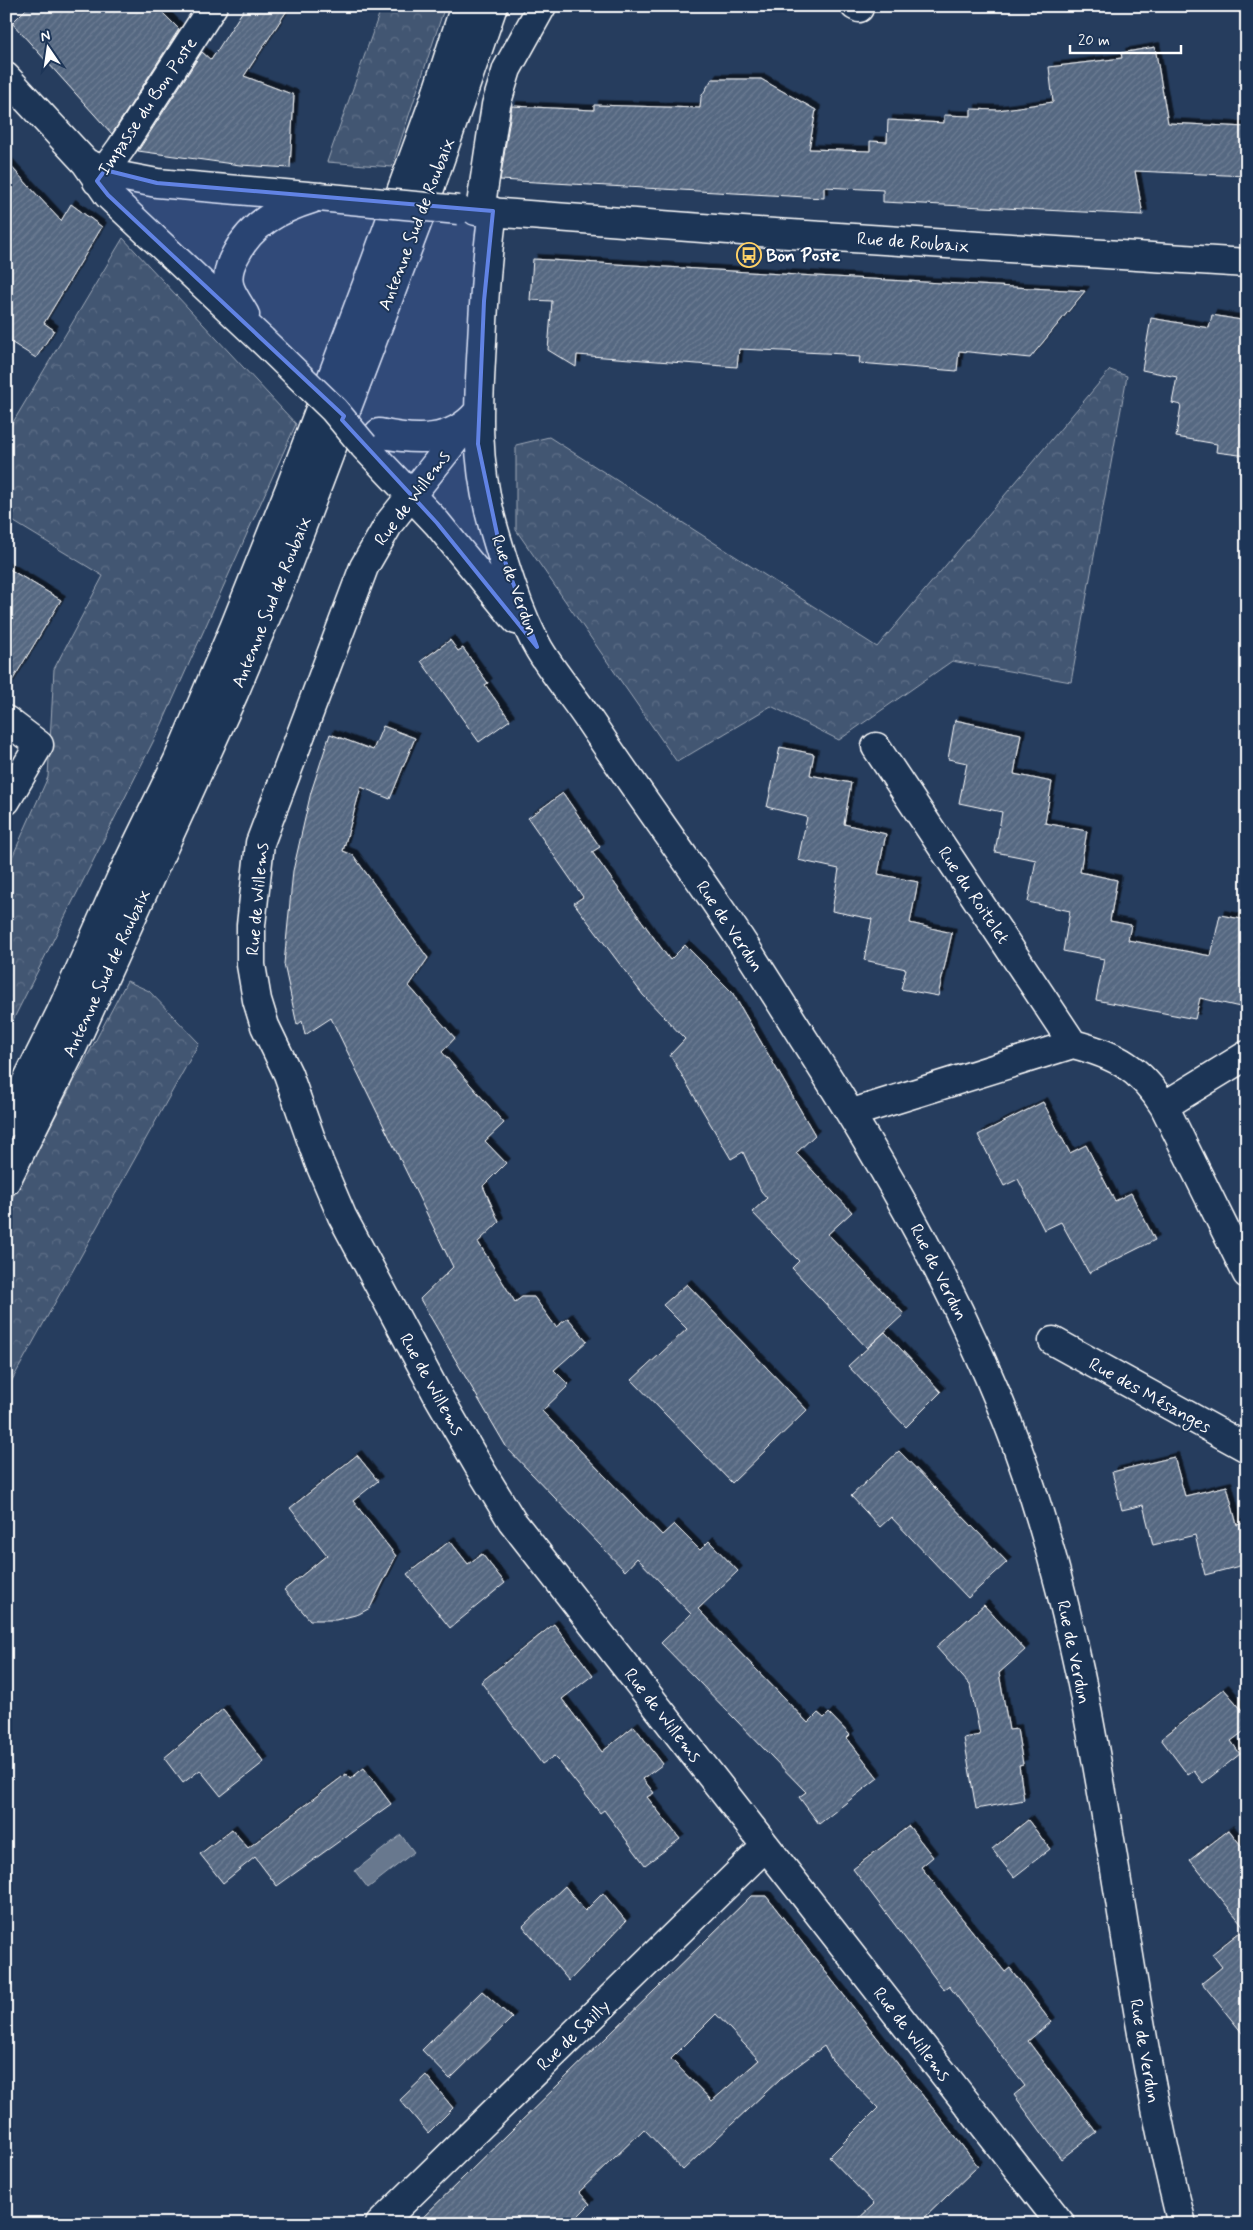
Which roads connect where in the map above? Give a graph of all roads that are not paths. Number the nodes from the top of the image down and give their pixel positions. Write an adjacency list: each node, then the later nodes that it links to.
1 (213, 6): 6 (main road, Impasse du Bon Poste)
2 (465, 6): 22 (main road, Antenne Sud de Roubaix)
3 (493, 6): 23 (main road, Antenne Sud de Roubaix)
4 (542, 6): 8 (main road)
5 (6, 77): 6 (main road)
6 (96, 171): 7 (main road, Rue de Roubaix); 10 (main road)
7 (319, 197): 8 (main road, Rue de Roubaix, bridge); 10 (main road)
8 (478, 211): 9 (main road, Rue de Roubaix); 11 (main road)
9 (1247, 263)
10 (262, 340): 12 (main road, Rue de Willems, bridge)
11 (472, 420): 12 (main road, Rue de Willems); 13 (main road, Rue de Willems); 14 (main road, Rue de Verdun)
12 (372, 440): 13 (main road)
13 (412, 495): 14 (main road); 27 (main road, Rue de Willems)
14 (537, 646): 21 (main road, Rue de Verdun)
15 (6, 720): 17 (main road)
16 (876, 746): 18 (main road, Rue du Roitelet)
17 (6, 802)
18 (1073, 1044): 20 (main road); 21 (main road)
19 (1247, 1055): 20 (main road)
20 (1164, 1106): 24 (main road)
21 (852, 1114): 30 (main road, Rue de Verdun)
22 (6, 1123)
23 (6, 1181)
24 (1247, 1274)
25 (1053, 1341): 26 (main road, Rue des Mésanges)
26 (1247, 1448)
27 (766, 1846): 28 (main road, Rue de Sailly); 29 (main road, Rue de Willems)
28 (380, 2224)
29 (1061, 2224)
30 (1182, 2224)

